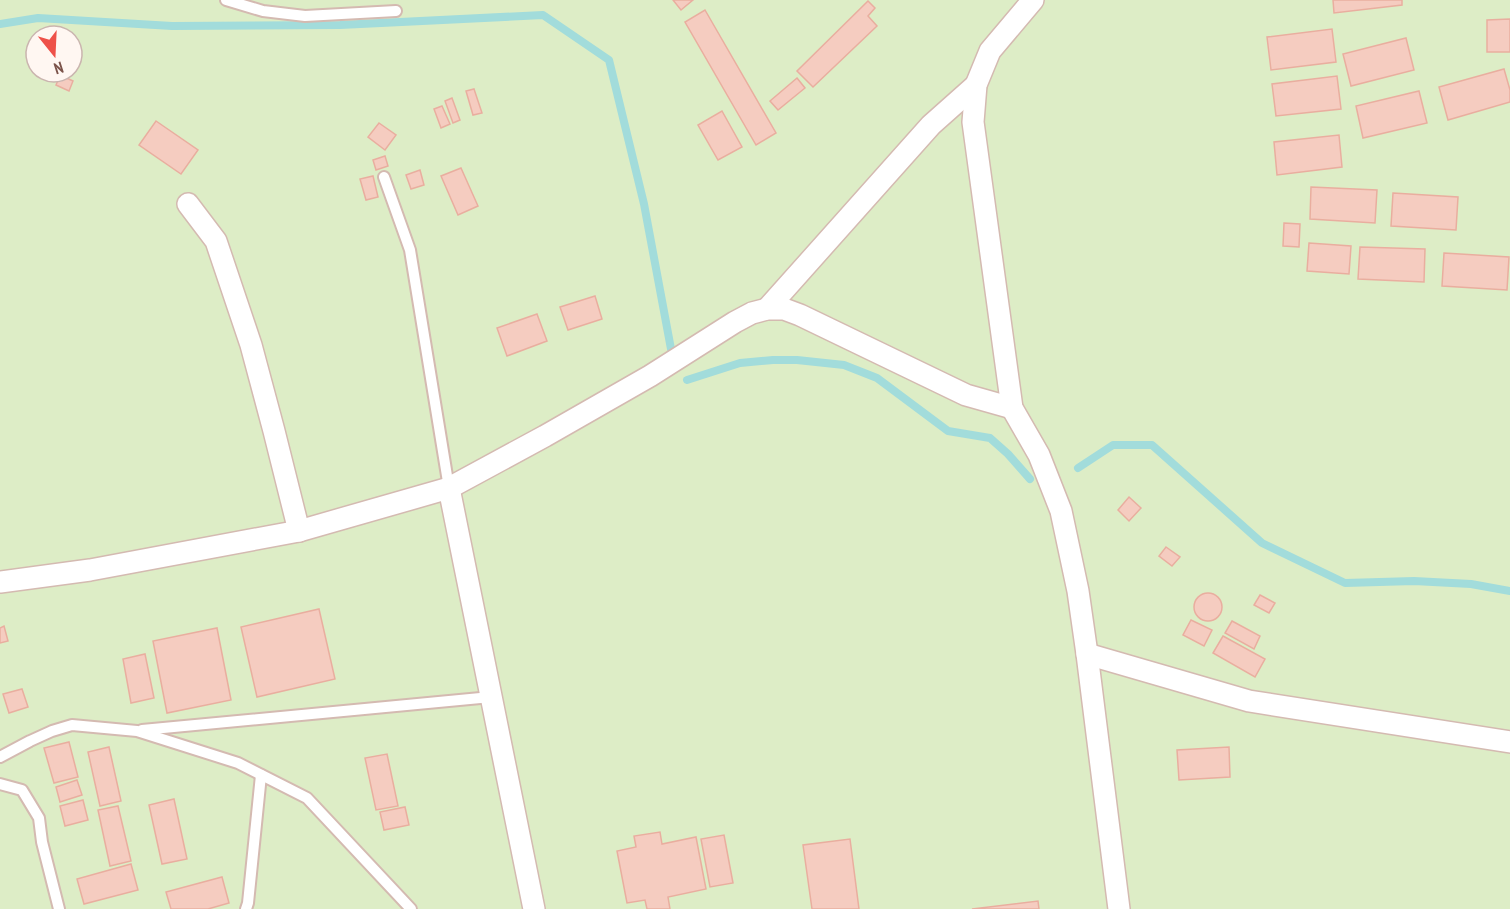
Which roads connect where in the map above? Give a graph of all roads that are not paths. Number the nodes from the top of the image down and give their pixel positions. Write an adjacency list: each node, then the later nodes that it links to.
1 (226, 0): 3 (lane)
2 (1033, 0): 4 (street)
3 (396, 11)
4 (976, 85): 7 (street); 8 (street)
5 (384, 177): 9 (lane)
6 (188, 204): 10 (street)
7 (767, 309): 8 (street); 9 (street)
8 (1012, 408): 12 (street)
9 (449, 488): 10 (street); 13 (street)
10 (299, 531): 11 (street)
11 (0, 582)
12 (1087, 654): 15 (street); 23 (street)
13 (491, 697): 14 (lane); 22 (street)
14 (137, 731): 16 (lane); 17 (lane)
15 (1510, 742)
16 (0, 757)
17 (261, 775): 20 (lane); 21 (lane)
18 (0, 784): 19 (lane)
19 (59, 909)
20 (246, 909)
21 (411, 909)
22 (534, 909)
23 (1119, 909)

